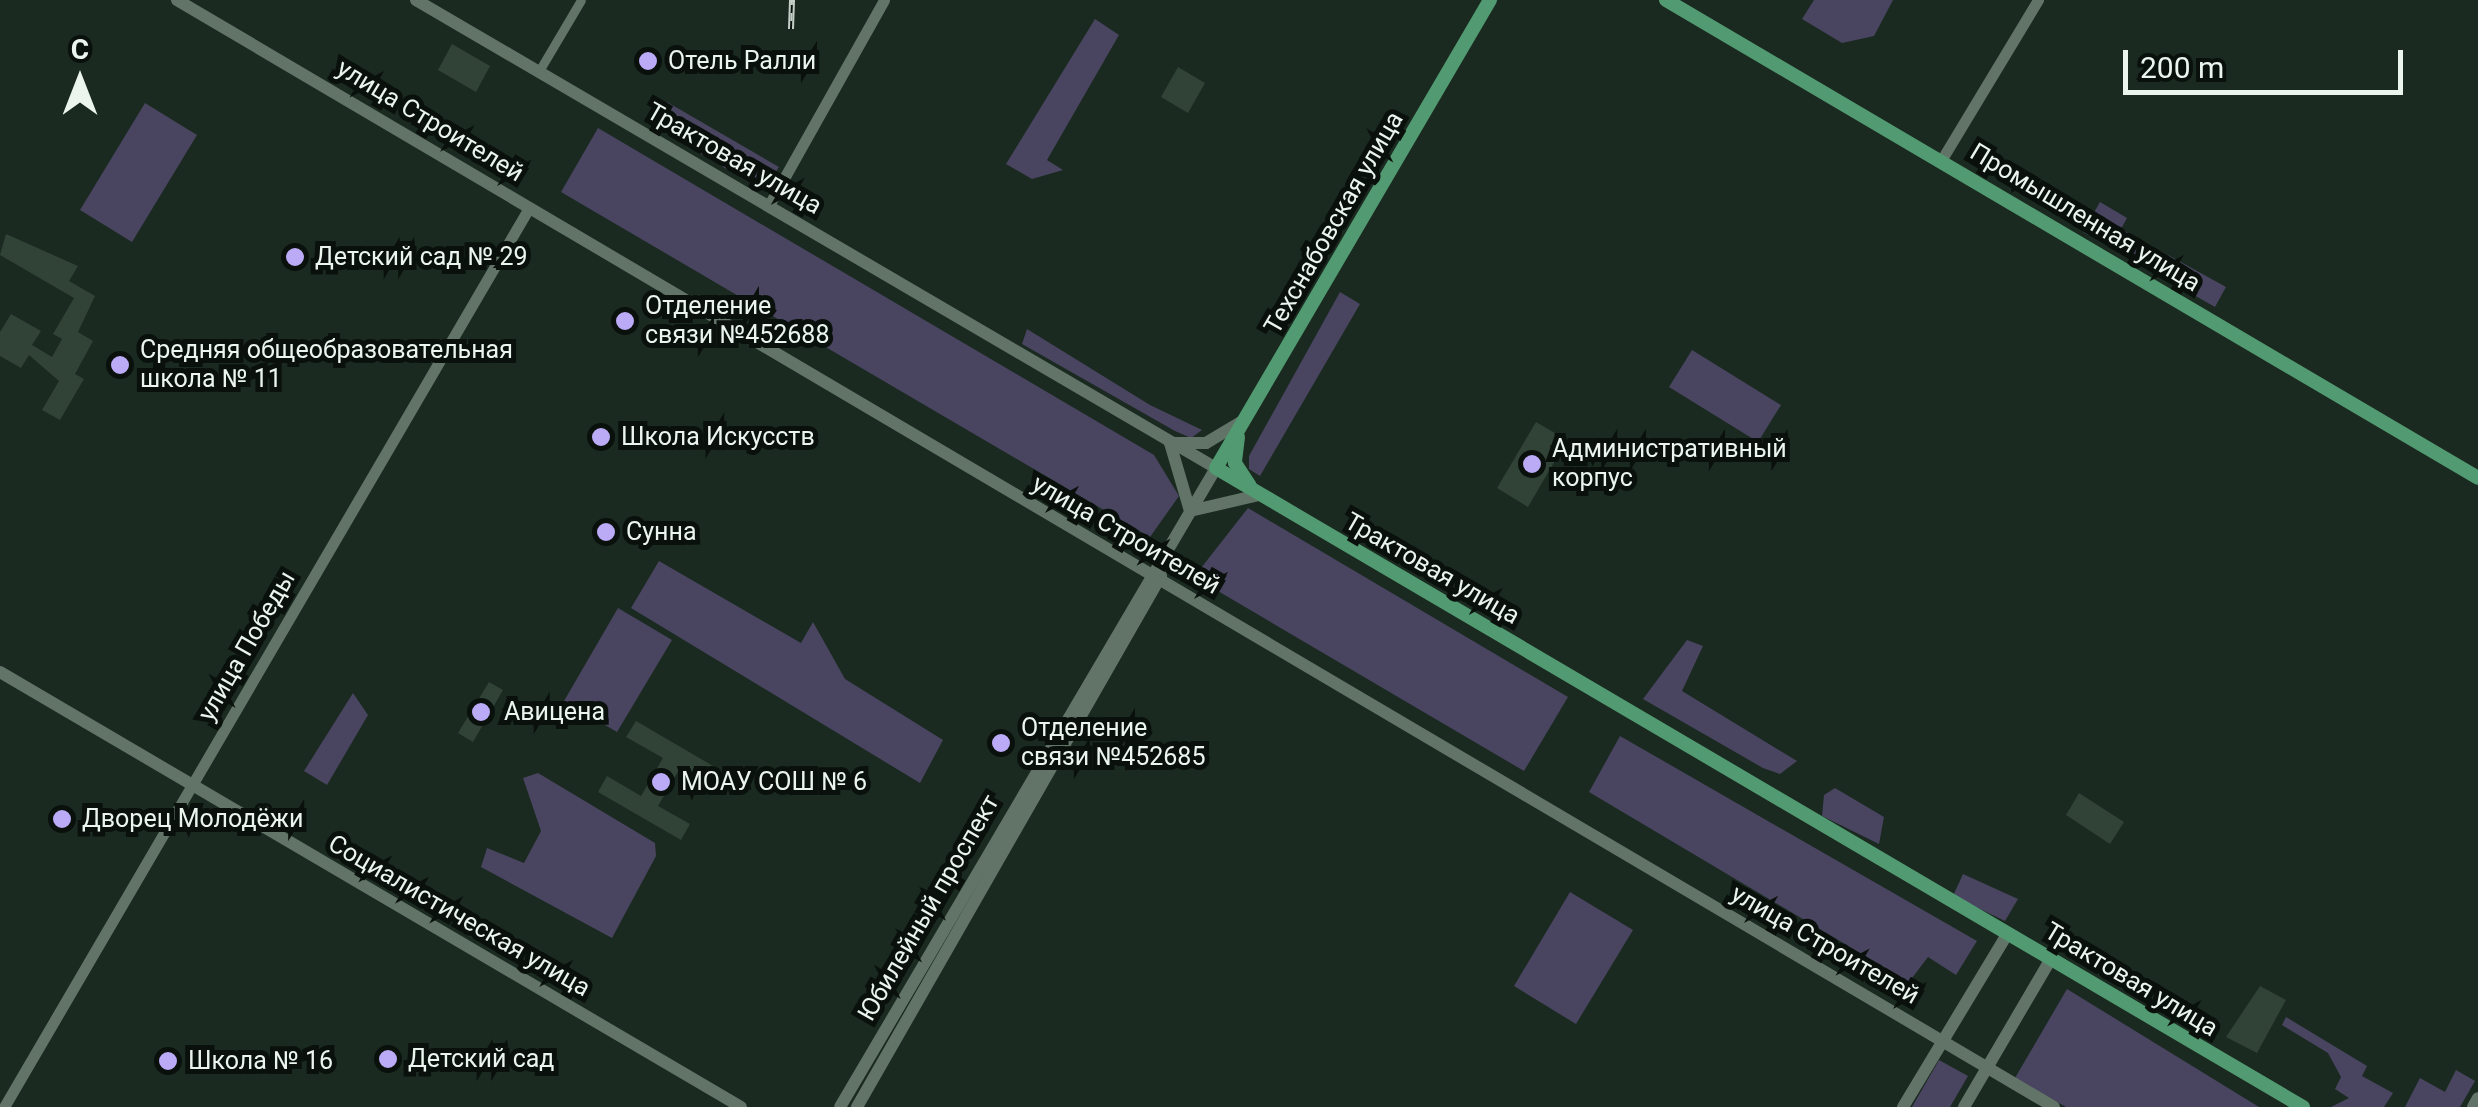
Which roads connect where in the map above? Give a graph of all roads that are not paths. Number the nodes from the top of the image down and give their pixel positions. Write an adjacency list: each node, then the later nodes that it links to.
1 (176, 0): 11 (main road, улица Строителей)
2 (416, 0): 8 (main road, Трактовая улица)
3 (580, 0): 8 (street)
4 (884, 0): 10 (street)
5 (1490, 0): 12 (main road, Техснабовская улица)
6 (1666, 0): 9 (main road, Промышленная улица)
7 (2038, 0): 9 (street)
8 (539, 71): 10 (main road, Трактовая улица)
9 (1942, 160): 15 (main road, Промышленная улица)
10 (768, 205): 13 (main road, Трактовая улица)
11 (529, 208): 18 (main road, улица Строителей); 20 (street, улица Победы)
12 (1240, 422): 13 (main road); 14 (main road, Техснабовская улица); 16 (main road)
13 (1170, 443): 14 (main road, Трактовая улица); 17 (main road)
14 (1216, 468): 16 (main road, Трактовая улица); 17 (main road)
15 (2478, 478)
16 (1258, 495): 17 (main road); 21 (main road, Трактовая улица)
17 (1190, 511): 18 (main road)
18 (1153, 578): 23 (main road, улица Строителей); 28 (main road, Юбилейный проспект); 29 (main road)
19 (0, 672): 20 (main road, Социалистическая улица)
20 (192, 786): 26 (street, улица Победы); 27 (main road, Социалистическая улица)
21 (2008, 933): 22 (main road, Трактовая улица); 23 (main road)
22 (2051, 959): 24 (main road); 33 (main road, Трактовая улица)
23 (1942, 1040): 24 (main road, улица Строителей); 30 (main road)
24 (1988, 1065): 31 (main road); 32 (main road, улица Строителей)
25 (2478, 1098): 34 (main road)
26 (4, 1107)
27 (741, 1107)
28 (840, 1107)
29 (856, 1107)
30 (1902, 1107)
31 (1964, 1107)
32 (2054, 1107)
33 (2303, 1107)
34 (2473, 1107)

